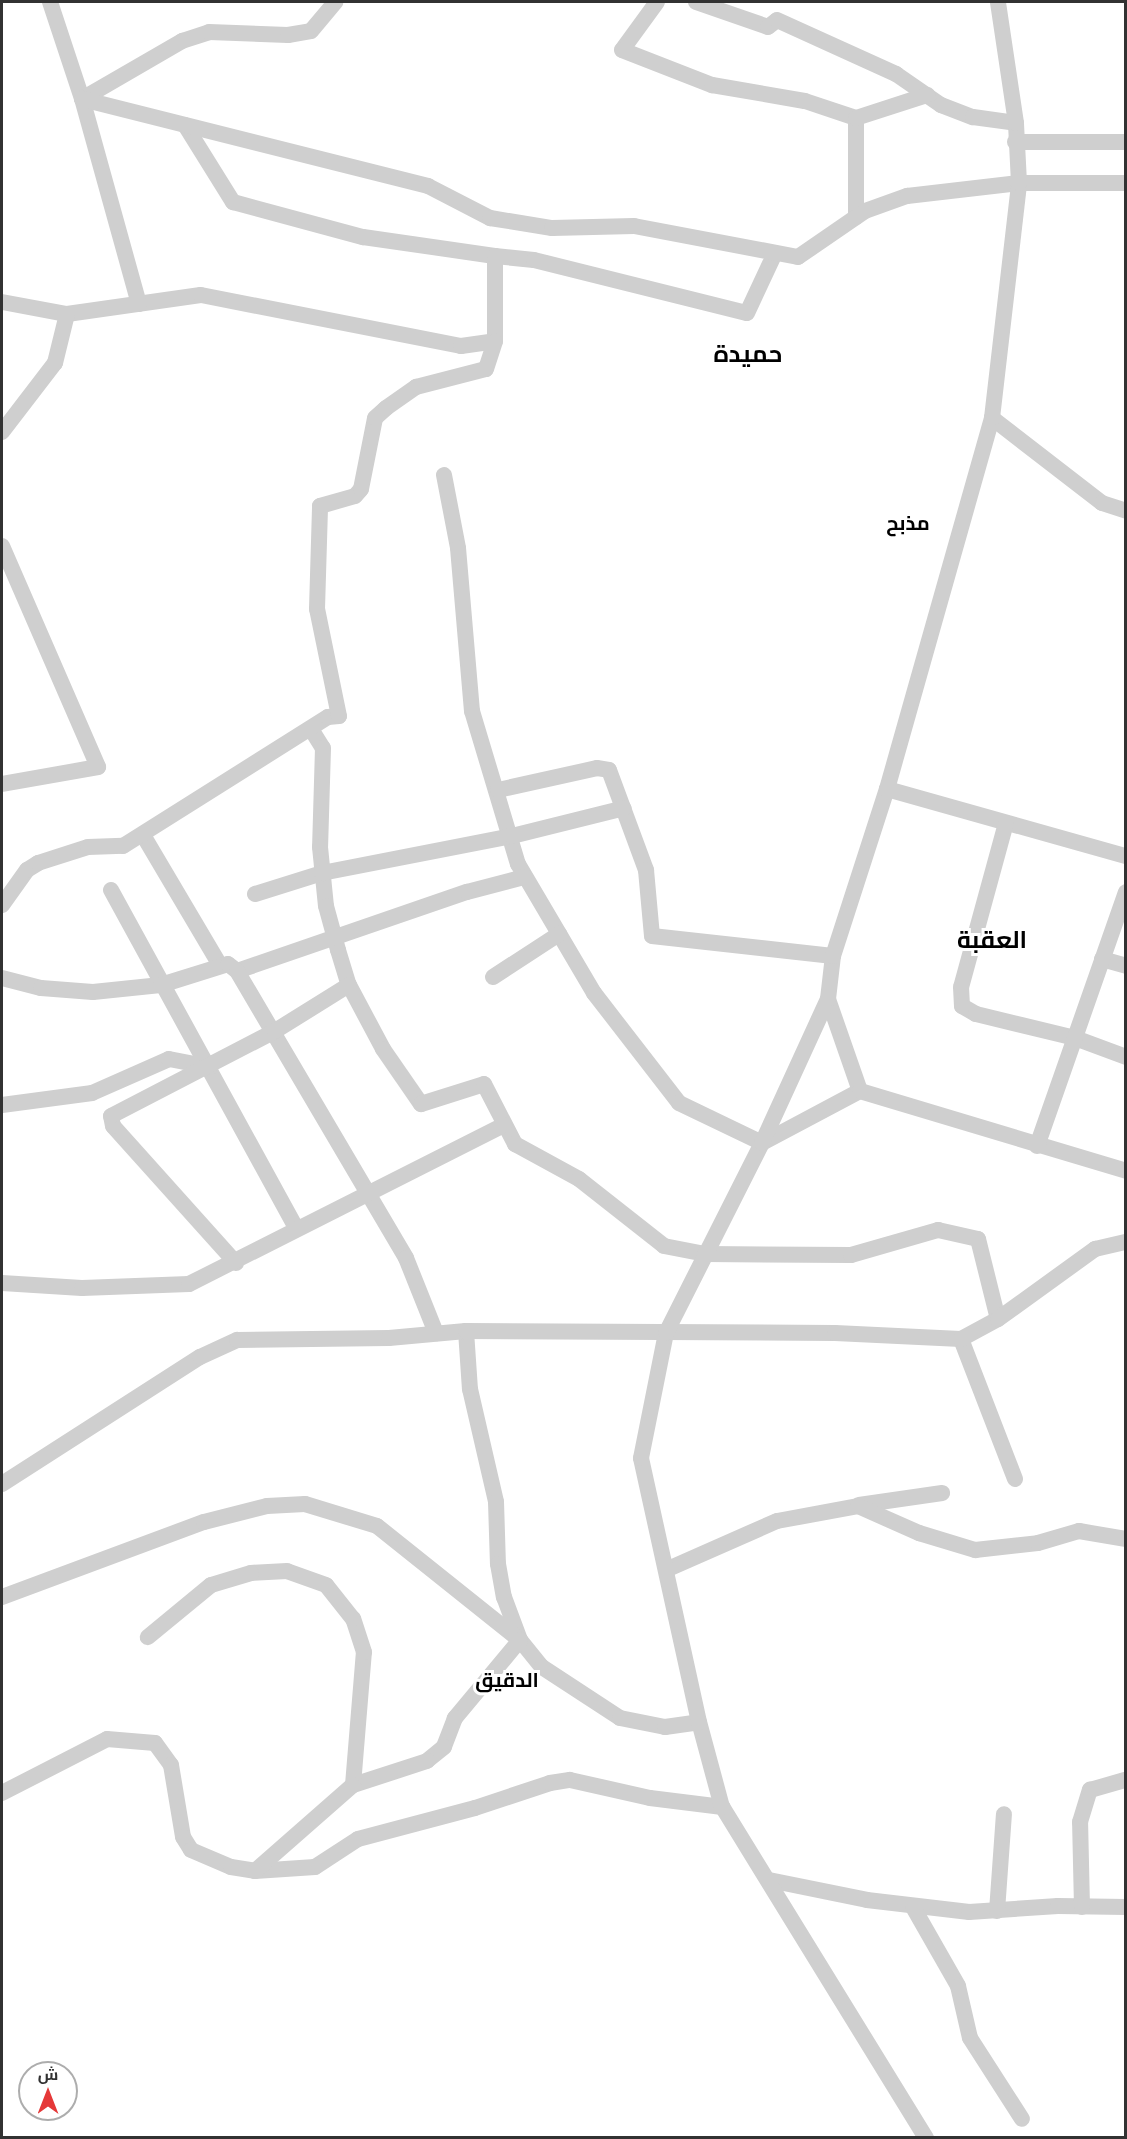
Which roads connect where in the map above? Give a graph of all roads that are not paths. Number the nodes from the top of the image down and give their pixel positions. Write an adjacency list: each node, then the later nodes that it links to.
1 (50, 2): 7 (street)
2 (335, 2): 7 (street)
3 (657, 2): 8 (street)
4 (696, 2): 6 (street)
5 (998, 2): 9 (street)
6 (927, 95): 8 (street); 9 (street)
7 (82, 99): 10 (street); 19 (street)
8 (856, 118): 15 (street)
9 (1016, 123): 11 (street)
10 (185, 125): 16 (street); 17 (street)
11 (1015, 142): 12 (street); 13 (street)
12 (1125, 142)
13 (1019, 183): 14 (street); 15 (street); 22 (street)
14 (1125, 183)
15 (856, 217): 16 (street)
16 (774, 255): 17 (street)
17 (495, 256): 21 (street)
18 (2, 302): 20 (street)
19 (139, 304): 20 (street); 21 (street)
20 (67, 314): 23 (street)
21 (495, 341): 27 (street)
22 (992, 418): 25 (street); 29 (street)
23 (2, 432)
24 (444, 475): 30 (street)
25 (1125, 511)
26 (2, 546): 28 (street)
27 (311, 729): 33 (street); 36 (street)
28 (2, 784)
29 (886, 789): 32 (street); 44 (street)
30 (498, 790): 31 (street); 34 (street)
31 (624, 808): 34 (street); 44 (street)
32 (1006, 823): 35 (street); 55 (street)
33 (143, 835): 41 (street); 46 (street)
34 (512, 836): 36 (street); 37 (street)
35 (1125, 856)
36 (322, 873): 40 (street); 43 (street)
37 (524, 877): 42 (street); 43 (street)
38 (111, 890): 51 (street)
39 (1125, 892): 45 (street)
40 (255, 894)
41 (2, 905)
42 (559, 934): 49 (street); 61 (street)
43 (335, 939): 48 (street); 52 (street)
44 (833, 956): 53 (street)
45 (1102, 959): 47 (street); 55 (street)
46 (220, 965): 48 (street); 51 (street)
47 (1125, 966)
48 (237, 971): 54 (street)
49 (493, 977)
50 (2, 978): 51 (street)
51 (161, 985): 57 (street)
52 (349, 985): 54 (street); 60 (street)
53 (828, 999): 58 (street); 61 (street)
54 (275, 1031): 57 (street); 64 (street)
55 (1075, 1038): 56 (street); 62 (street)
56 (1125, 1057)
57 (210, 1066): 59 (street); 65 (street); 68 (street)
58 (860, 1091): 61 (street); 62 (street)
59 (2, 1105)
60 (504, 1125): 64 (street); 67 (street)
61 (762, 1143): 67 (street)
62 (1037, 1146): 63 (street)
63 (1125, 1171)
64 (369, 1194): 65 (street); 73 (street)
65 (296, 1228): 68 (street)
66 (1125, 1242): 70 (street)
67 (705, 1254): 70 (street); 72 (street)
68 (236, 1263): 69 (street)
69 (2, 1283)
70 (998, 1319): 74 (street)
71 (466, 1331): 72 (street); 73 (street); 83 (street)
72 (666, 1333): 74 (street); 80 (street)
73 (435, 1334): 76 (street)
74 (961, 1339): 75 (street)
75 (1015, 1479)
76 (2, 1484)
77 (942, 1493): 78 (street)
78 (858, 1506): 79 (street); 80 (street)
79 (1125, 1539)
80 (668, 1569): 84 (street)
81 (2, 1597): 83 (street)
82 (148, 1637): 86 (street)
83 (520, 1640): 84 (street); 86 (street)
84 (699, 1722): 88 (street)
85 (1125, 1780): 92 (street)
86 (353, 1785): 90 (street)
87 (2, 1793): 90 (street)
88 (722, 1807): 90 (street); 91 (street)
89 (1004, 1814): 95 (street)
90 (255, 1871)
91 (769, 1880): 93 (street); 97 (street)
92 (1082, 1906): 94 (street); 95 (street)
93 (913, 1907): 95 (street); 96 (street)
94 (1125, 1907)
95 (997, 1911)
96 (1022, 2119)
97 (926, 2138)

